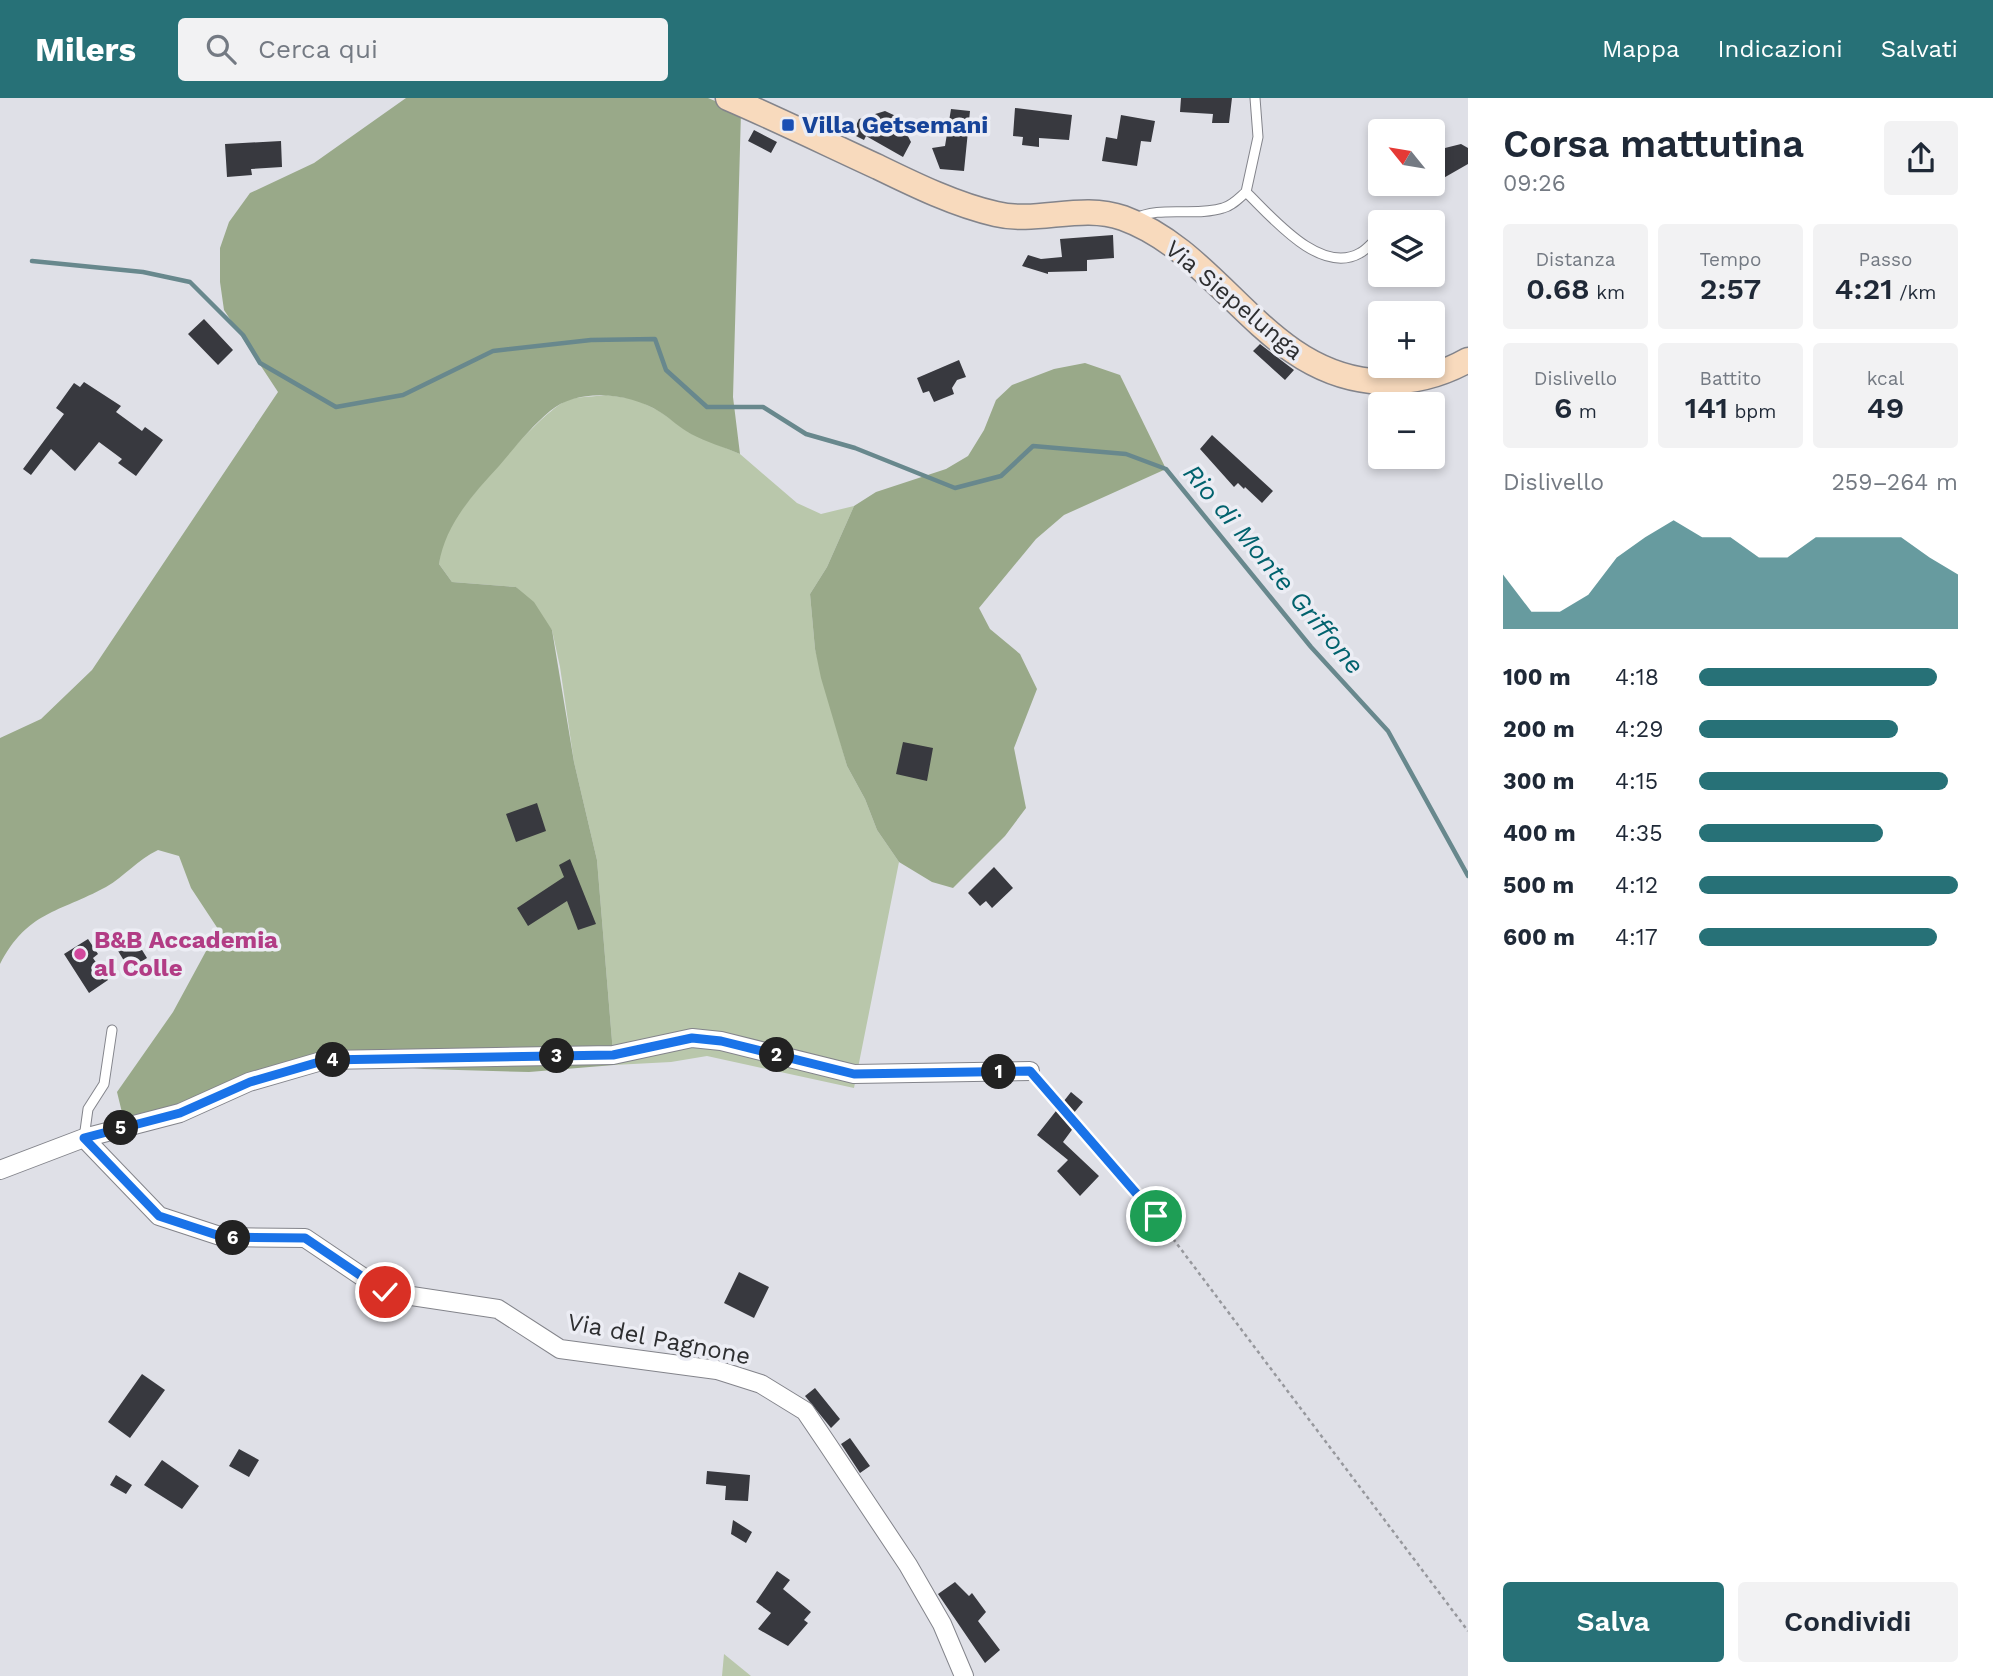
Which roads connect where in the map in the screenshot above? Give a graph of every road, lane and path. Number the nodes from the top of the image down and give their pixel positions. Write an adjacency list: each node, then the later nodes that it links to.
1 (731, 98): 4 (street, Via Siepelunga)
2 (1255, 98): 3 (lane)
3 (1246, 192): 4 (lane); 5 (lane)
4 (1130, 222): 6 (street, Via Siepelunga)
5 (1368, 246)
6 (1468, 360)
7 (111, 1030): 9 (lane)
8 (1030, 1071): 9 (street); 11 (path)
9 (84, 1138): 10 (street); 12 (street, Via del Pagnone)
10 (0, 1170)
11 (1468, 1631)
12 (964, 1676)

